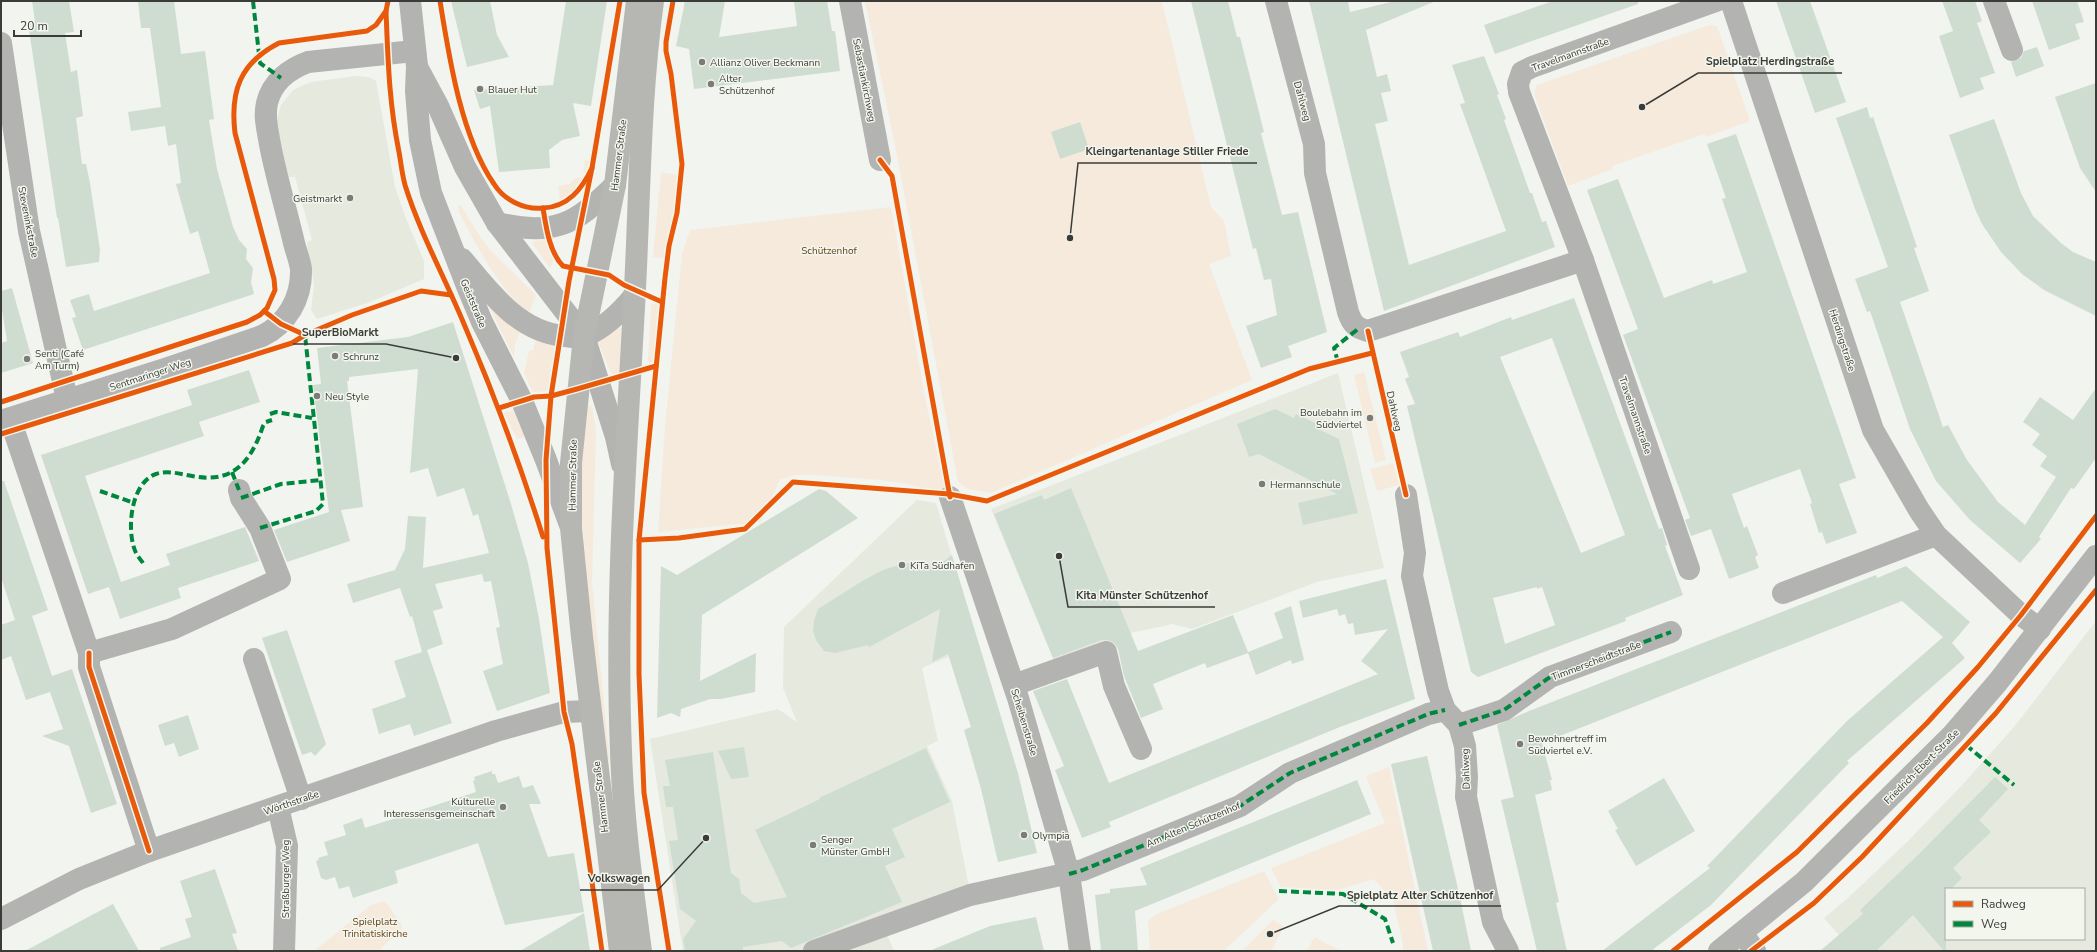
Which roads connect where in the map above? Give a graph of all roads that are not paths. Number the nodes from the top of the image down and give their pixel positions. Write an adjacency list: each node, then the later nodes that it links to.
1 (410, 1): 11 (street, Geiststraße)
2 (637, 1): 13 (main road, Hammer Straße)
3 (653, 1): 17 (main road, Hammer Straße)
4 (850, 1): 12 (street, Sebastiankirchweg)
5 (1276, 1): 16 (street, Dahlweg)
6 (1716, 1): 16 (street, Travelmannstraße)
7 (1731, 1): 26 (street, Herdingstraße)
8 (1994, 1): 10 (street)
9 (1, 43): 19 (street, Steveninkstraße)
10 (2012, 50)
11 (416, 59): 14 (street, Geiststraße); 15 (street, Geiststraße); 19 (street, Sentmaringer Weg)
12 (880, 160)
13 (615, 185): 14 (street); 18 (main road, Hammer Straße)
14 (497, 223): 18 (street, Geiststraße)
15 (451, 245): 18 (street); 25 (street, Geiststraße)
16 (1583, 260): 28 (street, Travelmannstraße)
17 (635, 295): 18 (street); 21 (main road, Hammer Straße)
18 (584, 336): 21 (street, Geiststraße); 25 (main road, Hammer Straße)
19 (67, 400): 20 (street, Sentmaringer Weg)
20 (5, 420): 32 (street, Sentmaringer Weg)
21 (625, 479): 46 (main road, Hammer Straße)
22 (238, 490): 32 (street)
23 (1406, 496): 36 (street, Dahlweg)
24 (950, 497): 34 (street, Scheibenstraße)
25 (571, 528): 35 (main road, Hammer Straße)
26 (1936, 535): 29 (street); 30 (street, Herdingstraße)
27 (2096, 556): 30 (street, Friedrich-Ebert-Straße)
28 (1689, 569)
29 (1782, 592)
30 (2040, 629): 43 (street, Friedrich-Ebert-Straße)
31 (1671, 632): 36 (street, Timmerscheidtstraße)
32 (90, 653): 40 (street, Sentmaringer Weg)
33 (254, 659): 38 (street)
34 (1014, 685): 37 (street); 41 (street, Scheibenstraße)
35 (590, 711): 38 (street, Wörthstraße); 45 (main road, Hammer Straße)
36 (1452, 718): 41 (street, Am Alten Schützenhof); 49 (street, Dahlweg)
37 (1142, 749)
38 (301, 799): 39 (street, Wörthstraße)
39 (278, 807): 40 (street, Wörthstraße); 44 (street, Straßburger Weg)
40 (150, 851): 42 (street, Wörthstraße)
41 (1070, 874): 47 (street, Am Alten Schützenhof); 48 (street, Scheibenstraße)
42 (1, 919)
43 (1742, 934): 50 (street, Friedrich-Ebert-Straße); 51 (street)
44 (284, 951)
45 (620, 951)
46 (641, 951)
47 (814, 951)
48 (1080, 951)
49 (1508, 951)
50 (1719, 951)
51 (1755, 951)

